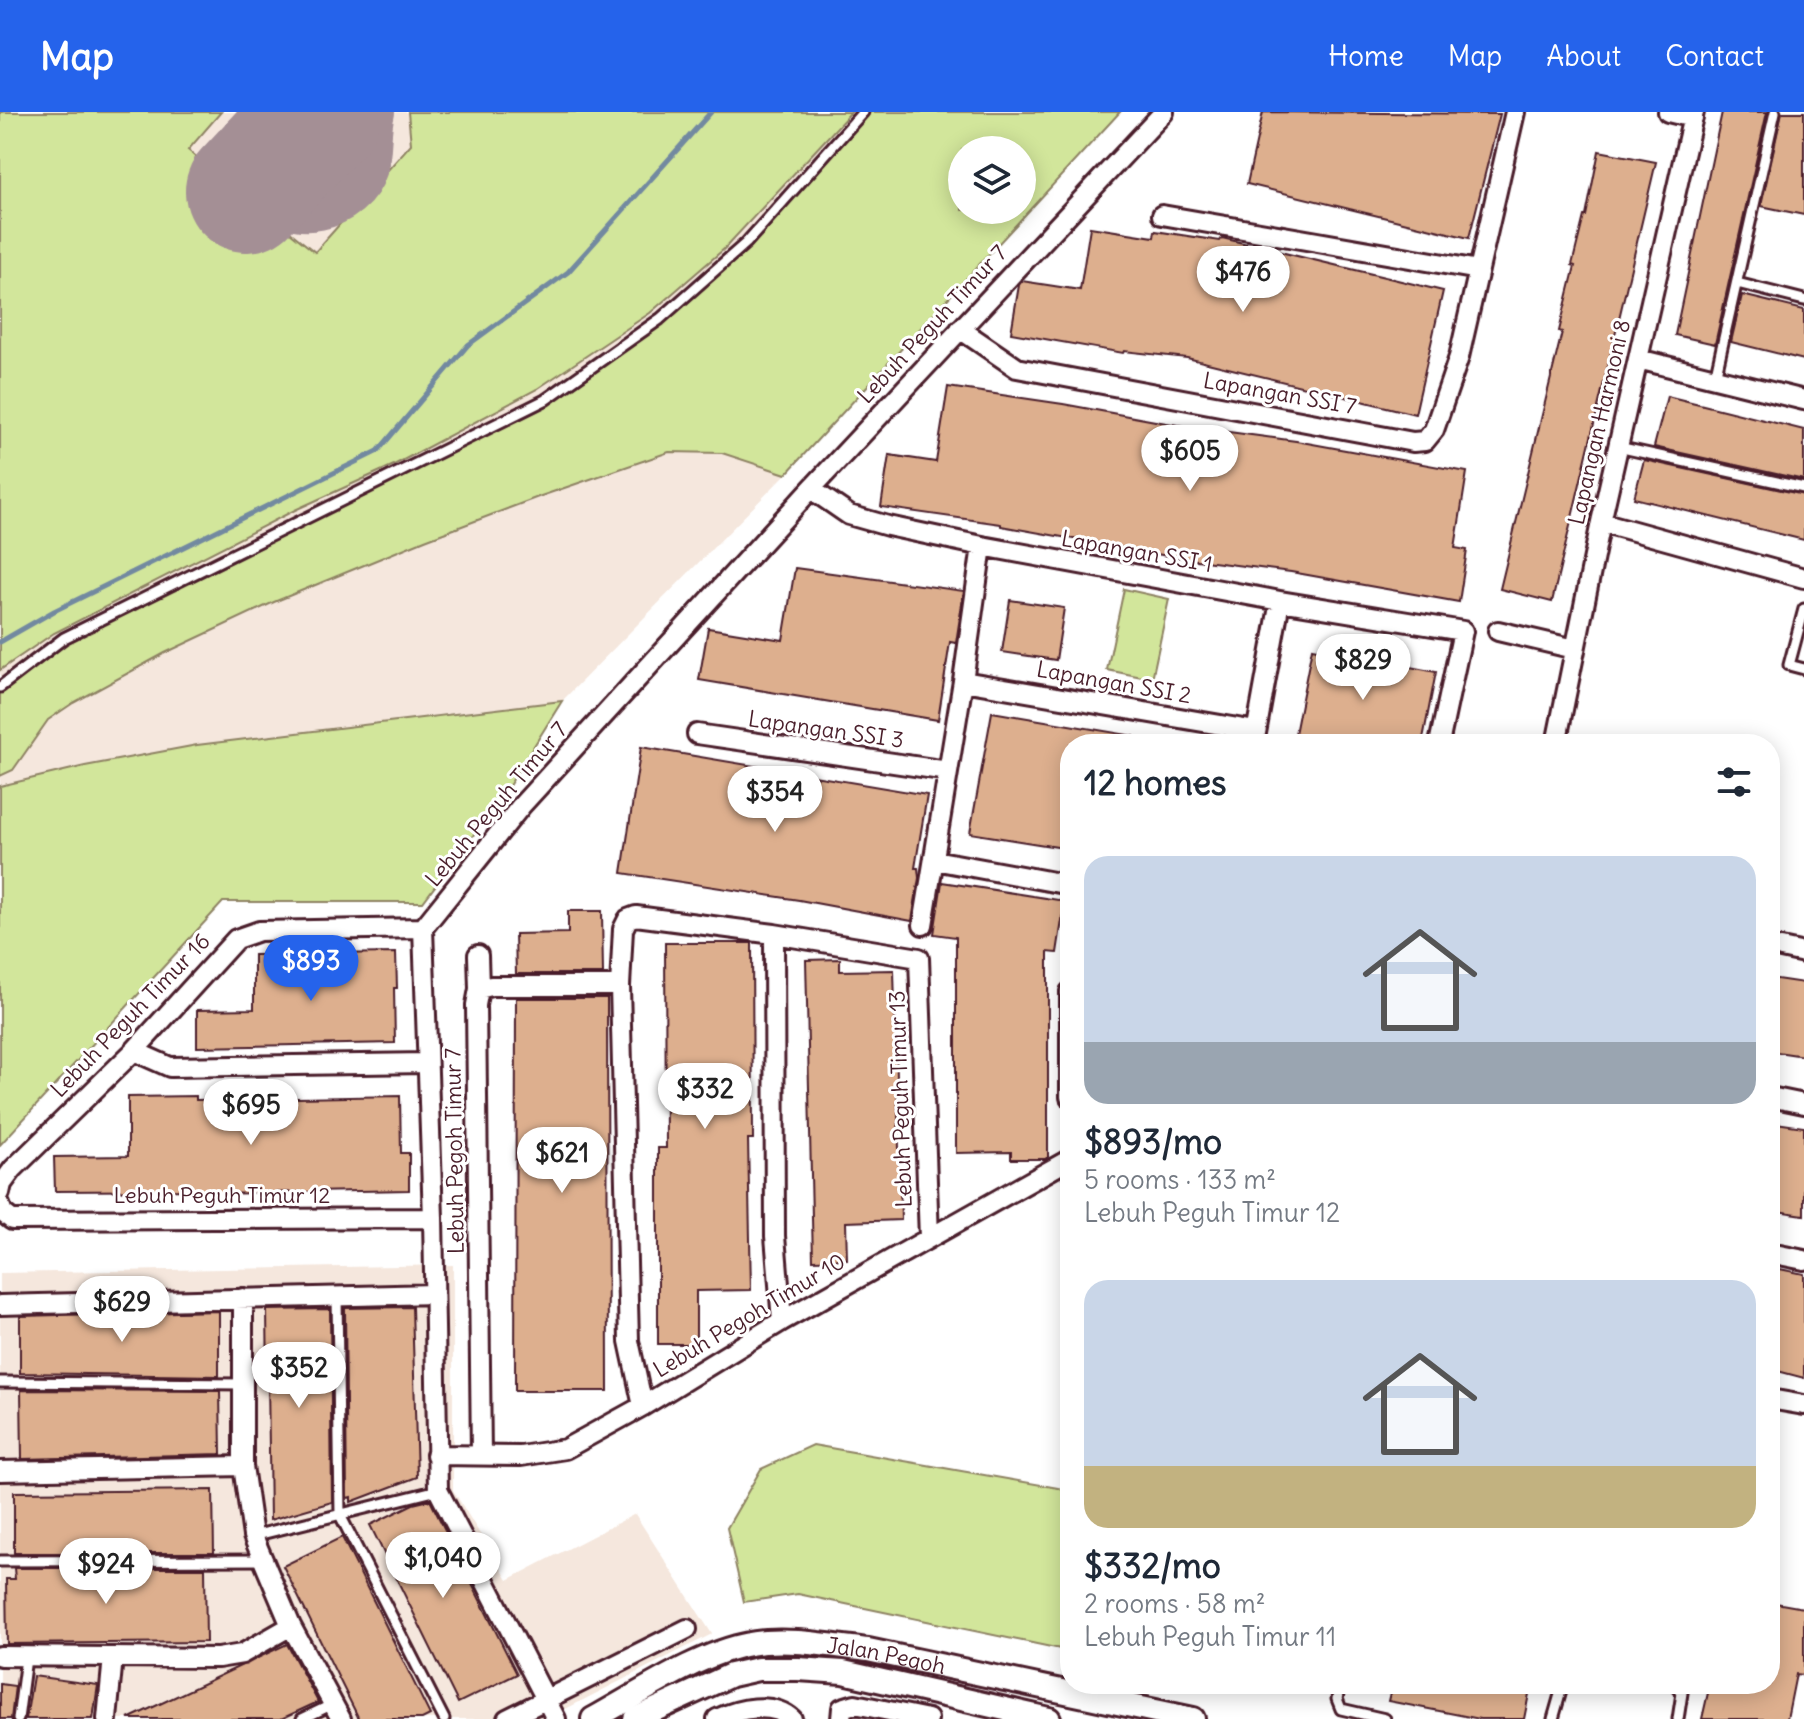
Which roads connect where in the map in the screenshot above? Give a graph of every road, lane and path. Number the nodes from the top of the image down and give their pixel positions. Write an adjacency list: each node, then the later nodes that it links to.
1 (863, 112): 27 (lane)
2 (1164, 112): 11 (street, Lebuh Peguh Timur 7)
3 (1515, 112): 8 (street, Lapangan SSI 7)
4 (1668, 112): 6 (street)
5 (1775, 112): 9 (lane)
6 (1694, 115): 12 (street, Lapangan Harmoni 8)
7 (1162, 215): 8 (street)
8 (1479, 270): 11 (street, Lapangan SSI 7)
9 (1737, 283): 10 (lane); 13 (lane)
10 (1804, 300)
11 (960, 329): 17 (street, Lebuh Peguh Timur 7)
12 (1638, 359): 13 (street); 15 (street, Lapangan Harmoni 8)
13 (1715, 378): 14 (street)
14 (1804, 400)
15 (1618, 447): 16 (lane); 18 (street, Lapangan Harmoni 8)
16 (1804, 488)
17 (811, 489): 19 (street, Lapangan SSI 1); 37 (street, Lebuh Peguh Timur 7)
18 (1601, 522): 20 (street); 24 (street, Lapangan Harmoni 8)
19 (982, 546): 21 (street, Lapangan SSI 1); 26 (street)
20 (1804, 578)
21 (1280, 601): 30 (street); 31 (street, Lapangan SSI 1)
22 (1804, 609): 25 (lane)
23 (1498, 631): 24 (street)
24 (1575, 649): 32 (street, Lapangan Harmoni 8)
25 (1804, 669)
26 (963, 681): 29 (street, Lapangan SSI 2); 33 (street)
27 (0, 687)
28 (697, 734): 33 (street, Lapangan SSI 3)
29 (1239, 734)
30 (1256, 734)
31 (1441, 734)
32 (1558, 734)
33 (948, 771): 34 (street)
34 (934, 860): 35 (street); 36 (street)
35 (1060, 883)
36 (923, 925)
37 (423, 928): 44 (street, Lebuh Peguh Timur 16); 45 (street)
38 (774, 934): 42 (street); 52 (street, Lebuh Peguh Timur 13); 59 (street)
39 (1781, 948): 40 (street)
40 (1804, 953)
41 (478, 955): 43 (street, Lebuh Pegoh Timur 7)
42 (620, 986): 43 (street); 64 (street)
43 (479, 989): 66 (street, Lebuh Pegoh Timur 7)
44 (134, 1051): 45 (street); 49 (street, Lebuh Peguh Timur 16)
45 (427, 1063): 51 (street)
46 (1780, 1099): 47 (street)
47 (1804, 1104)
48 (1060, 1165): 52 (street, Lebuh Pegoh Timur 10)
49 (0, 1193)
50 (0, 1205): 51 (street, Lebuh Peguh Timur 12)
51 (433, 1218): 55 (street)
52 (929, 1238): 59 (street, Lebuh Pegoh Timur 10)
53 (1780, 1255): 54 (street)
54 (1804, 1260)
55 (434, 1294): 56 (street); 65 (street)
56 (337, 1296): 57 (street); 70 (lane)
57 (243, 1298): 58 (street); 61 (street)
58 (0, 1305)
59 (782, 1321): 64 (street, Lebuh Pegoh Timur 10)
60 (0, 1382): 61 (lane)
61 (244, 1384): 67 (street)
62 (1780, 1401): 63 (street)
63 (1804, 1405)
64 (643, 1406): 66 (street, Lebuh Pegoh Timur 10)
65 (436, 1455): 66 (street, Lebuh Pegoh Timur 10); 69 (street)
66 (481, 1455)
67 (243, 1466): 68 (street); 71 (street)
68 (0, 1471)
69 (438, 1490): 70 (lane); 84 (street)
70 (340, 1515): 71 (lane); 89 (lane)
71 (253, 1536): 72 (street)
72 (263, 1560): 73 (lane); 74 (street)
73 (0, 1561)
74 (291, 1626): 77 (street); 85 (street)
75 (687, 1629): 84 (street)
76 (0, 1656): 78 (street)
77 (113, 1657): 78 (street); 87 (street)
78 (26, 1658): 86 (lane)
79 (1060, 1691): 92 (street, Jalan Pegoh)
80 (1075, 1694): 99 (street, Jalan Pegoh)
81 (1338, 1694): 100 (lane)
82 (1560, 1694): 101 (lane)
83 (1682, 1694): 102 (lane)
84 (547, 1699): 90 (street); 91 (street)
85 (337, 1711): 88 (lane)
86 (18, 1719)
87 (107, 1719)
88 (302, 1719)
89 (444, 1719)
90 (507, 1719)
91 (556, 1719)
92 (593, 1719)
93 (635, 1719): 98 (street)
94 (717, 1719): 95 (street)
95 (792, 1719)
96 (841, 1719): 97 (street)
97 (928, 1719)
98 (1049, 1719)
99 (1193, 1719)
100 (1385, 1719)
101 (1553, 1719)
102 (1678, 1719)

